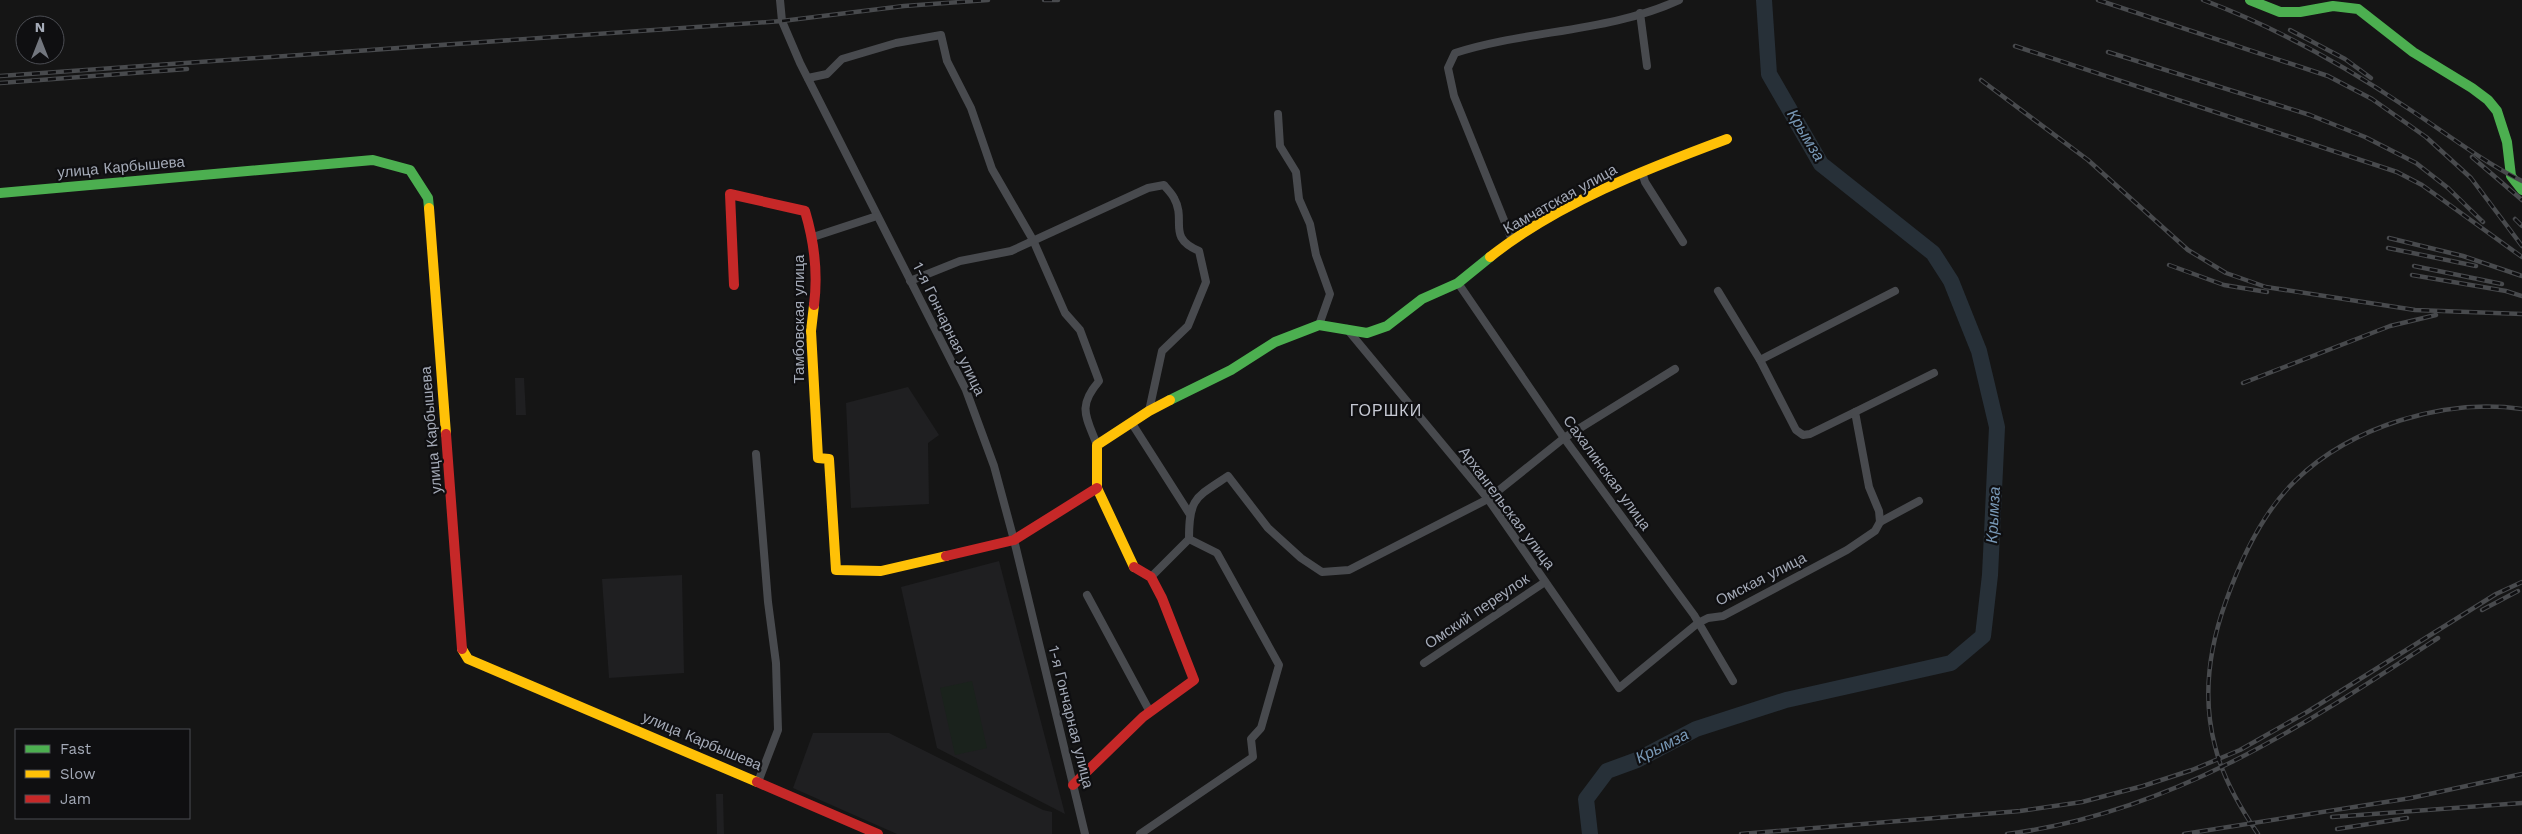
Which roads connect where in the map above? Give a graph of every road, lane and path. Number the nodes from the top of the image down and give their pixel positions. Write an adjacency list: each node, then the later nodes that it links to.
1 (780, 0): 7 (street, 1-я Гончарная улица)
2 (1678, 0): 5 (street)
3 (2250, 0): 4 (street)
4 (2358, 5): 11 (street)
5 (1640, 13): 6 (street); 16 (street)
6 (1647, 66)
7 (808, 78): 13 (street, 1-я Гончарная улица); 15 (street)
8 (1278, 114): 23 (street)
9 (1727, 139): 10 (street, Камчатская улица)
10 (1642, 172): 16 (street, Камчатская улица); 17 (street)
11 (2522, 190)
12 (0, 193): 49 (street, улица Карбышева)
13 (877, 216): 14 (street); 18 (street, 1-я Гончарная улица)
14 (813, 237): 20 (street); 39 (street, Тамбовская улица)
15 (1033, 240): 18 (street); 28 (street); 32 (street)
16 (1512, 240): 19 (street, Камчатская улица)
17 (1683, 242)
18 (910, 281): 39 (street, 1-я Гончарная улица)
19 (1458, 283): 24 (street, Камчатская улица); 31 (street, Сахалинская улица)
20 (734, 285)
21 (1718, 291): 25 (street)
22 (1895, 291): 25 (street)
23 (1318, 324): 24 (street, Камчатская улица); 28 (street)
24 (1346, 328): 35 (street, Архангельская улица)
25 (1760, 360): 29 (street)
26 (1675, 369): 31 (street)
27 (1934, 373): 29 (street)
28 (1149, 411): 30 (street)
29 (1854, 412): 38 (street)
30 (1131, 422): 32 (street); 37 (street)
31 (1564, 438): 35 (street); 44 (street, Сахалинская улица)
32 (1097, 445): 34 (street)
33 (756, 454): 49 (street)
34 (1097, 488): 39 (street); 41 (street)
35 (1488, 499): 37 (street); 42 (street, Архангельская улица)
36 (1919, 501): 38 (street, Омская улица)
37 (1189, 513): 40 (street)
38 (1880, 522): 44 (street, Омская улица)
39 (1014, 540): 50 (street, 1-я Гончарная улица)
40 (1189, 540): 41 (street); 53 (street)
41 (1151, 577): 48 (street)
42 (1546, 582): 45 (street, Омский переулок); 47 (street, Архангельская улица)
43 (1086, 595): 48 (street)
44 (1698, 624): 46 (street, Сахалинская улица); 47 (street, Омская улица)
45 (1424, 663)
46 (1733, 681)
47 (1619, 688)
48 (1150, 712): 50 (street)
49 (758, 782): 51 (street, улица Карбышева)
50 (1073, 785): 52 (street, 1-я Гончарная улица)
51 (878, 834)
52 (1085, 834)
53 (1140, 834)

